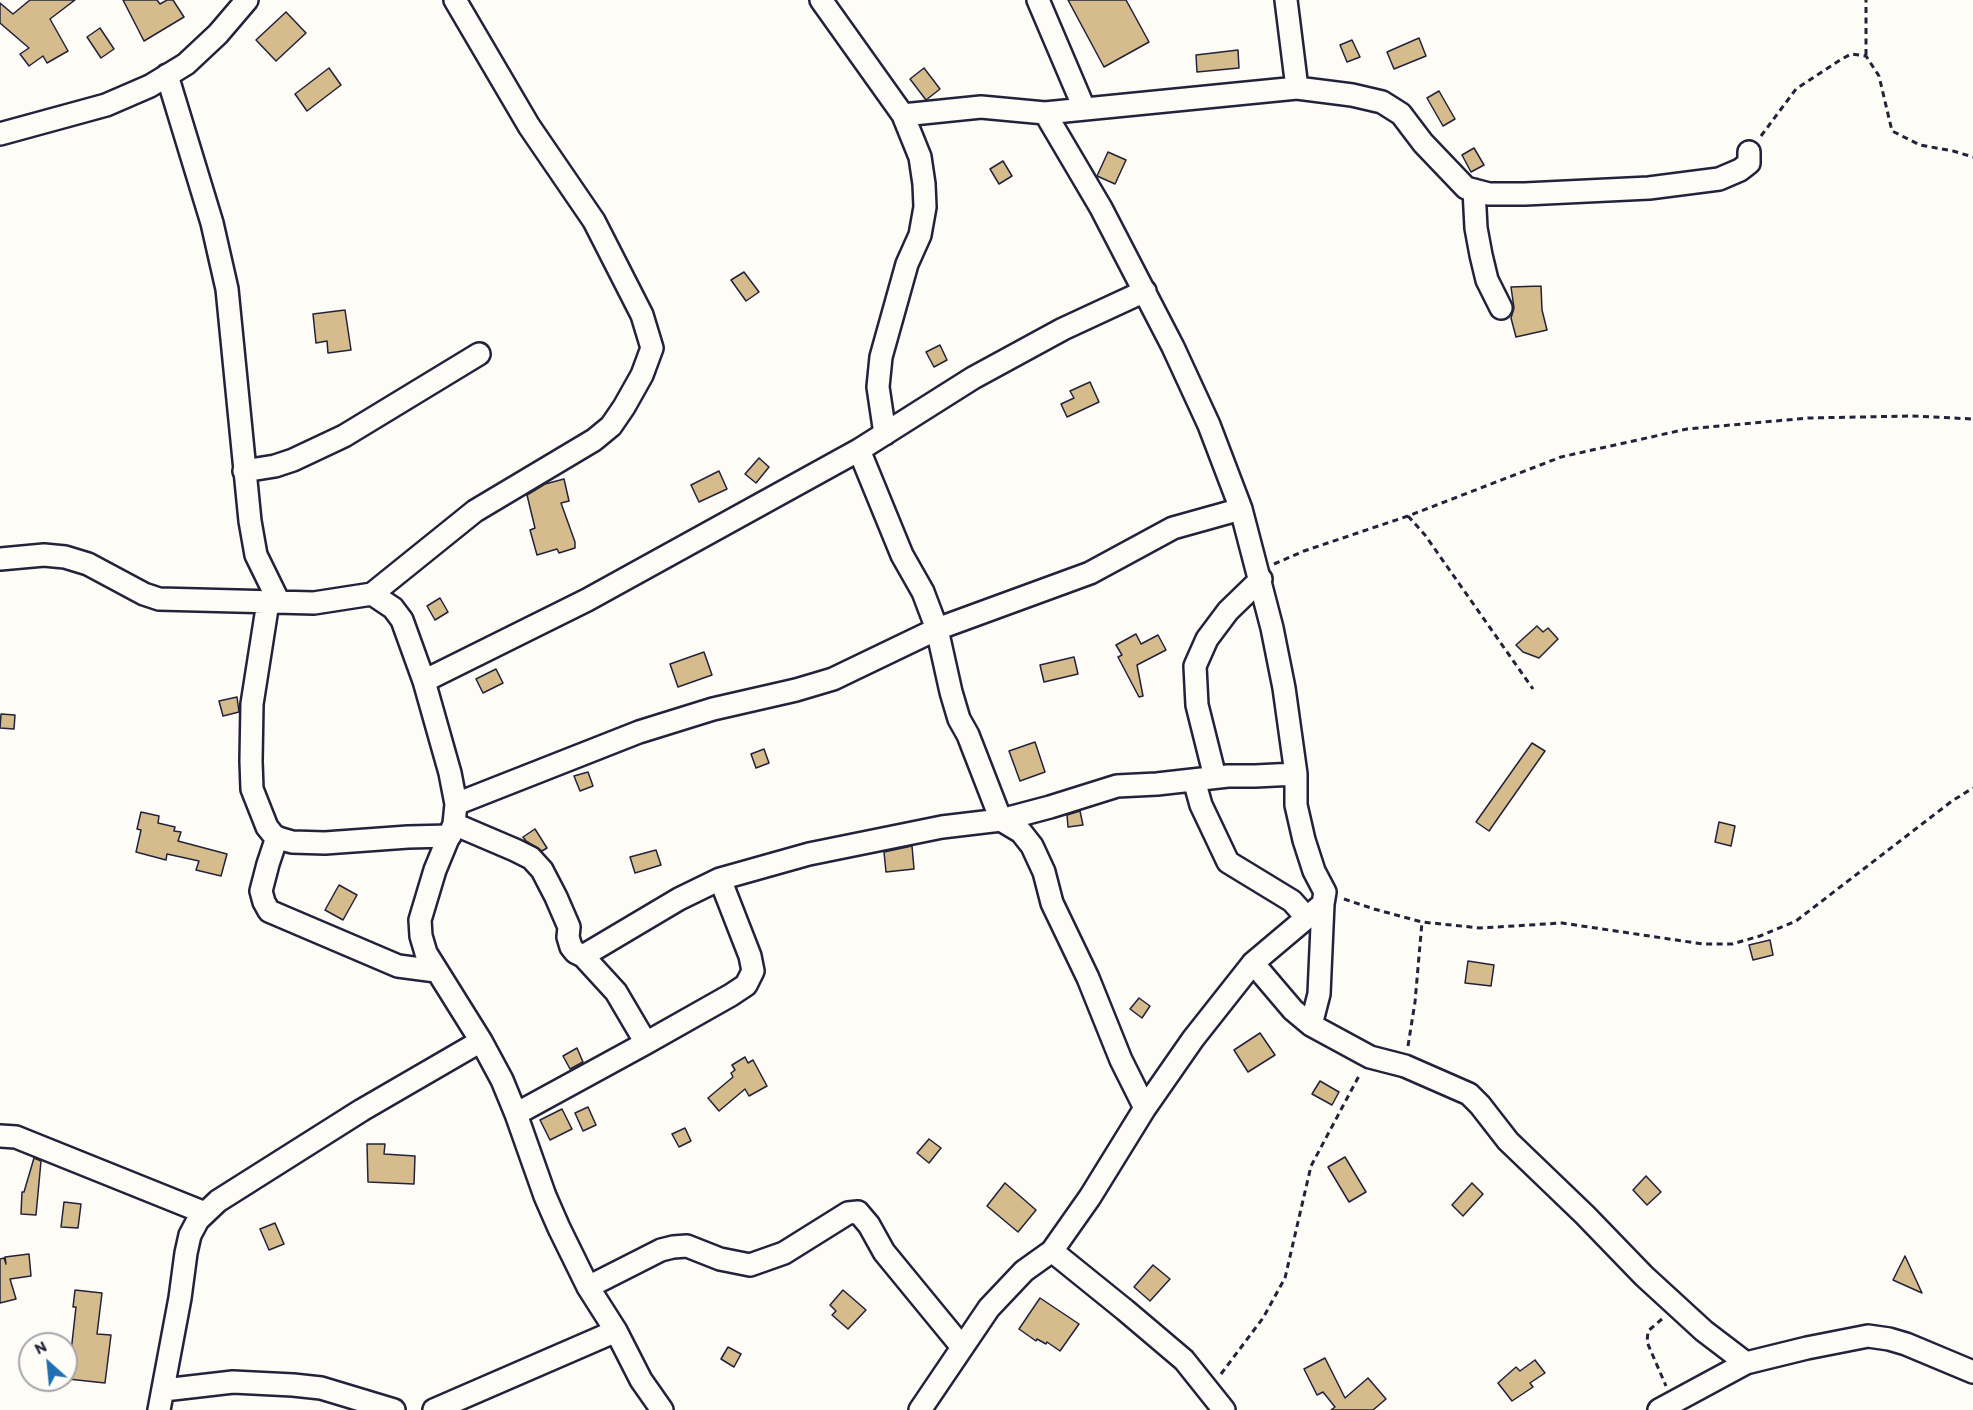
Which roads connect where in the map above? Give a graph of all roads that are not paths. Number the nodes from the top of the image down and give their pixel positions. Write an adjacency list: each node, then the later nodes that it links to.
1 (247, 0): 6 (street)
2 (455, 0): 23 (street)
3 (821, 0): 10 (street)
4 (1038, 0): 8 (street)
5 (1286, 0): 7 (street)
6 (167, 75): 11 (street); 19 (street)
7 (1298, 88): 8 (street); 13 (street)
8 (1084, 108): 9 (street)
9 (1045, 113): 10 (street); 14 (street)
10 (903, 115): 17 (street)
11 (0, 134)
12 (1749, 152): 13 (street)
13 (1474, 190): 15 (street)
14 (1145, 291): 17 (street); 20 (street)
15 (1501, 308)
16 (479, 354): 19 (street)
17 (885, 434): 18 (street)
18 (859, 450): 25 (street); 26 (street)
19 (244, 471): 24 (street)
20 (1241, 509): 22 (street); 25 (street)
21 (0, 560): 24 (street)
22 (1259, 575): 27 (street); 28 (street)
23 (372, 594): 24 (street); 26 (street)
24 (273, 602): 31 (street)
25 (937, 629): 29 (street); 30 (street)
26 (424, 681): 30 (street)
27 (1296, 774): 28 (street); 33 (street)
28 (1204, 779): 29 (street); 34 (street)
29 (1001, 820): 32 (street); 41 (street)
30 (453, 821): 31 (street); 35 (street); 37 (street)
31 (277, 837): 37 (street)
32 (720, 879): 35 (street); 40 (street)
33 (1324, 898): 34 (street); 38 (street)
34 (1307, 918): 36 (street)
35 (583, 956): 40 (street)
36 (1253, 963): 38 (street); 41 (street)
37 (436, 971): 39 (street)
38 (1311, 1025): 49 (street)
39 (481, 1041): 42 (street); 44 (street)
40 (646, 1043): 42 (street)
41 (1145, 1108): 45 (street)
42 (516, 1114): 46 (street)
43 (0, 1136): 44 (street)
44 (205, 1213): 51 (street)
45 (1052, 1251): 48 (street); 57 (street)
46 (588, 1287): 47 (street); 48 (street)
47 (616, 1330): 54 (street); 55 (street)
48 (962, 1347): 56 (street)
49 (1746, 1363): 50 (street); 52 (street)
50 (1973, 1372)
51 (161, 1400): 53 (street)
52 (1676, 1405)
53 (394, 1410)
54 (434, 1410)
55 (662, 1410)
56 (920, 1410)
57 (1224, 1410)

